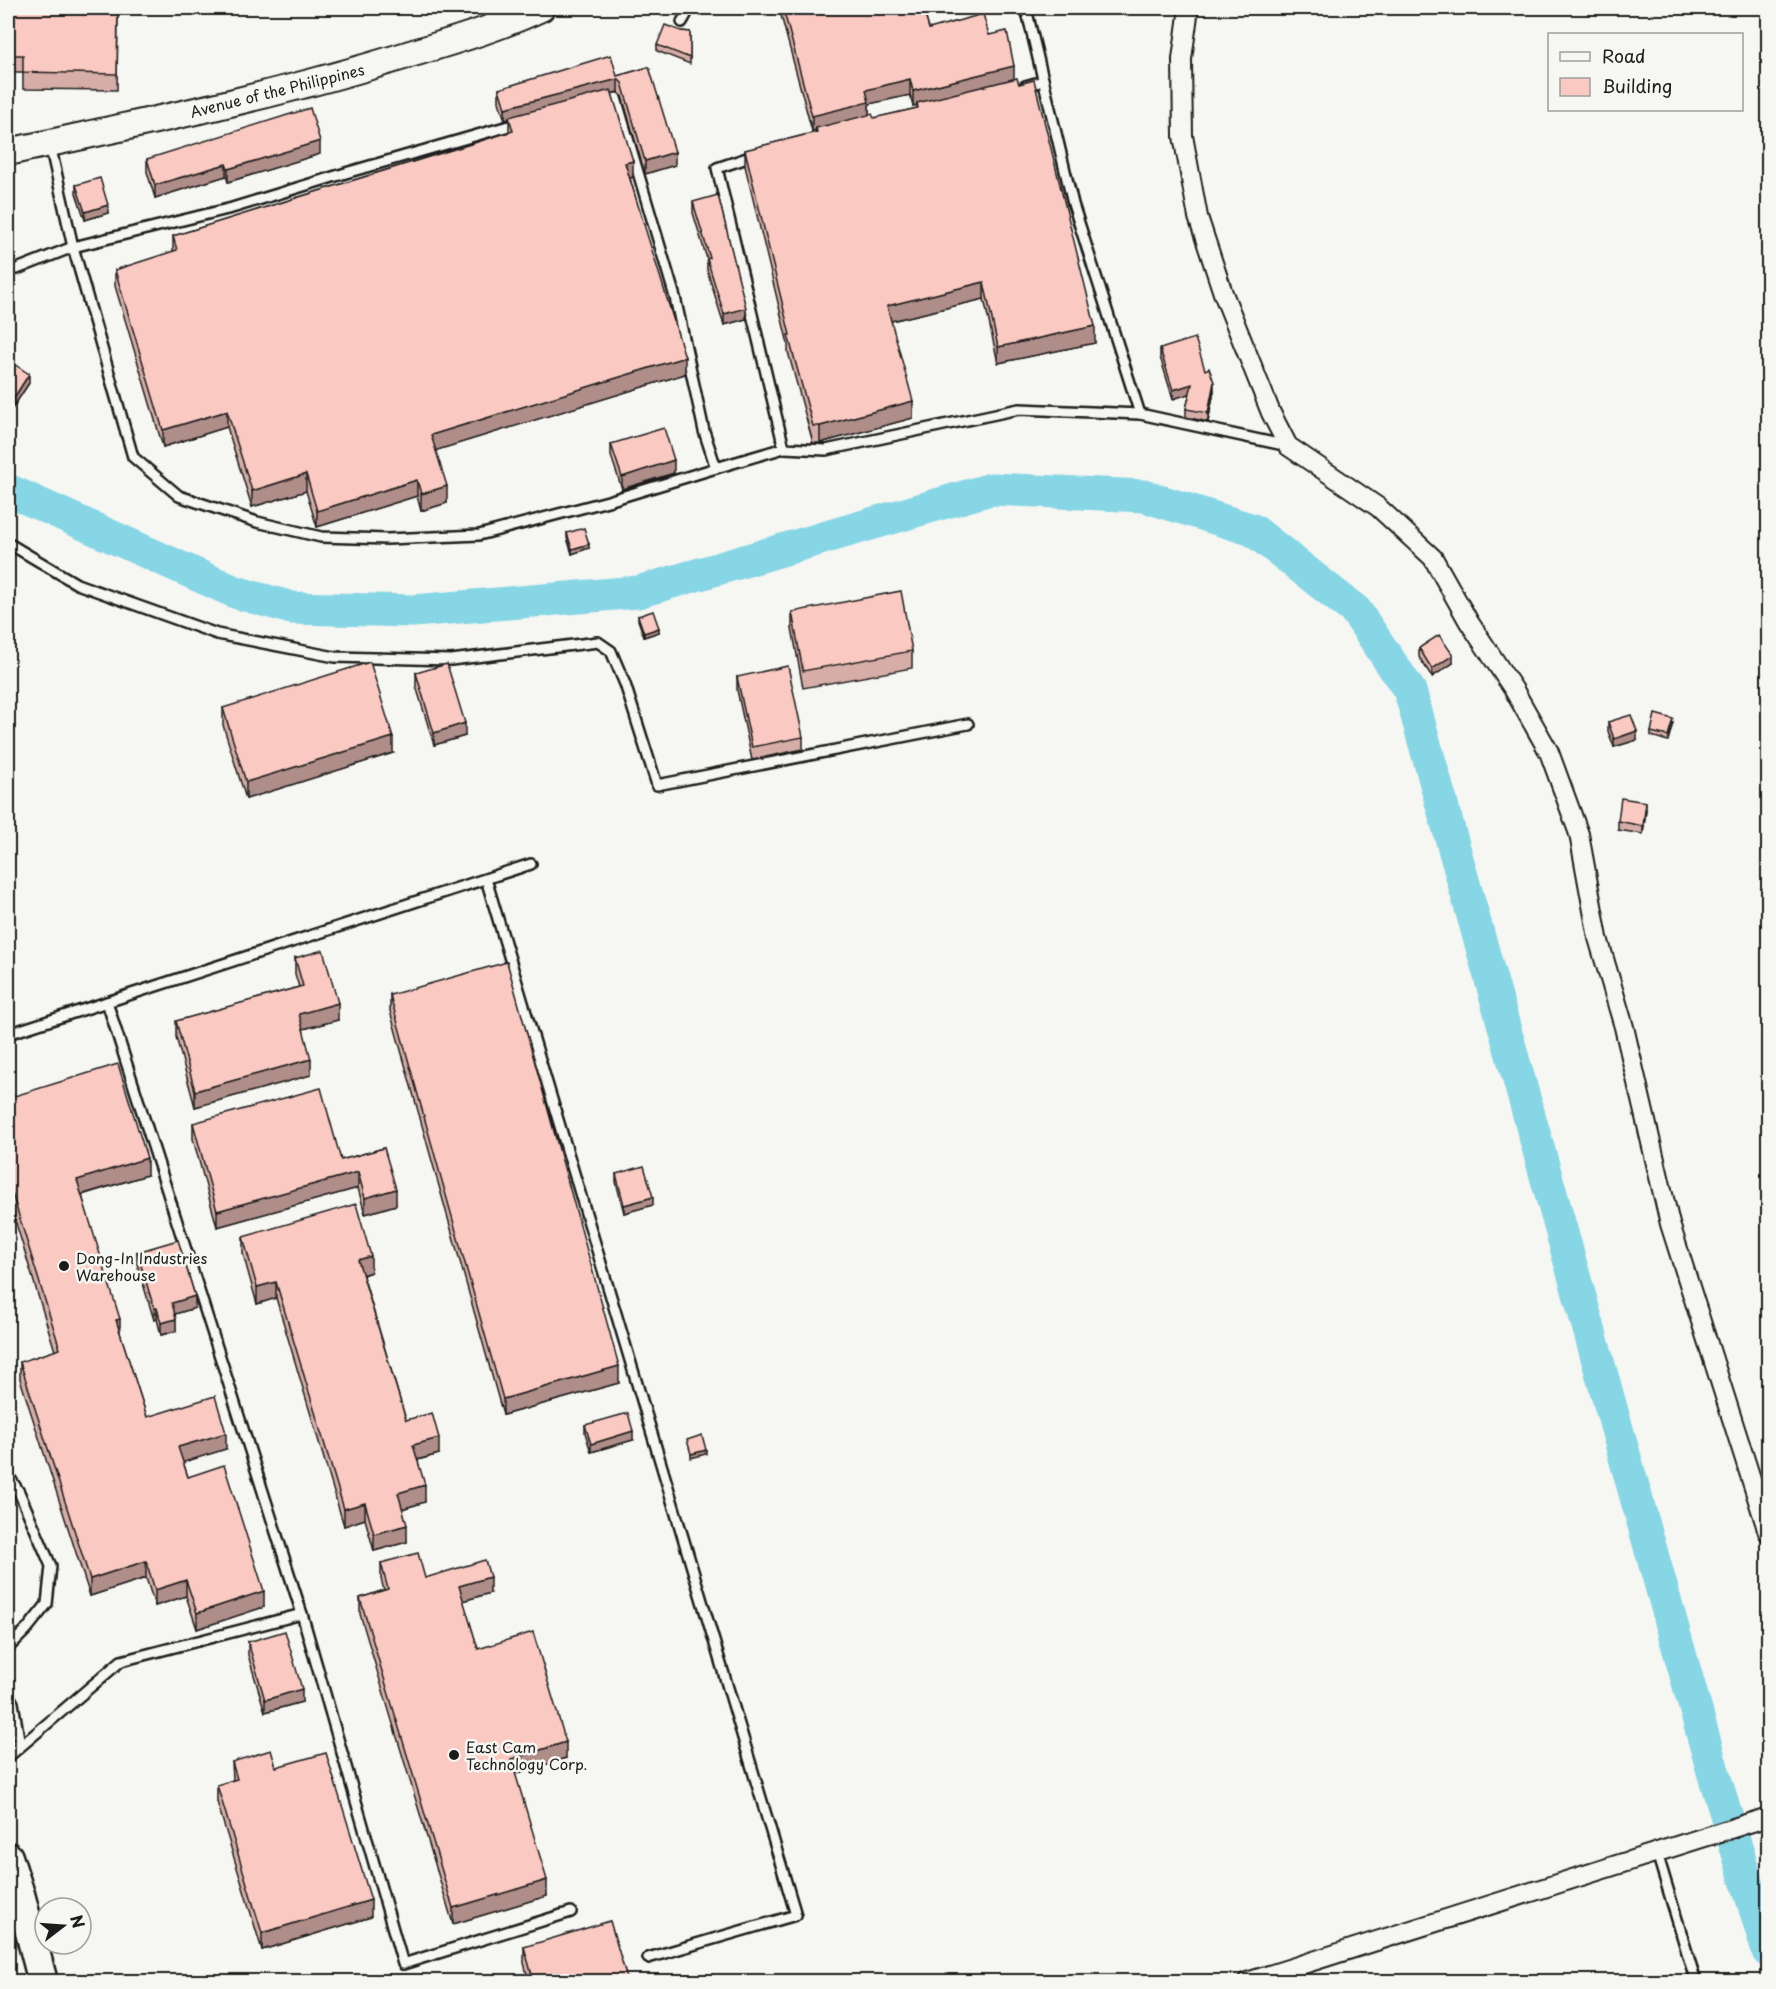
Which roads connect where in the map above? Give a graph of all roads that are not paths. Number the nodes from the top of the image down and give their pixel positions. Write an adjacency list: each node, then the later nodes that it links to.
1 (541, 8): 10 (main road, Avenue of the Philippines)
2 (690, 8): 5 (lane)
3 (1026, 8): 6 (lane)
4 (1189, 8): 16 (street)
5 (682, 22)
6 (1043, 81): 7 (lane); 15 (lane)
7 (1020, 87)
8 (595, 103): 18 (lane)
9 (531, 120): 13 (lane)
10 (50, 143): 11 (main road, Avenue of the Philippines); 13 (lane)
11 (8, 152)
12 (761, 154): 17 (lane)
13 (73, 248): 14 (lane); 18 (lane)
14 (17, 269)
15 (1140, 414): 16 (lane); 17 (lane)
16 (1288, 446): 26 (street)
17 (784, 448): 18 (lane)
18 (716, 468)
19 (8, 543): 20 (lane)
20 (968, 724)
21 (531, 864): 22 (lane)
22 (486, 879): 23 (lane); 37 (lane)
23 (107, 1002): 24 (lane); 27 (lane)
24 (8, 1034)
25 (8, 1475): 28 (lane)
26 (1768, 1532)
27 (302, 1614): 30 (lane); 36 (lane)
28 (8, 1648)
29 (8, 1694): 30 (lane)
30 (20, 1745): 31 (lane)
31 (8, 1757)
32 (1768, 1816): 33 (street)
33 (1657, 1853): 39 (street); 40 (lane)
34 (8, 1857): 35 (main road)
35 (14, 1898): 38 (main road)
36 (571, 1912)
37 (648, 1958)
38 (43, 1982)
39 (1247, 1982)
40 (1696, 1982)

